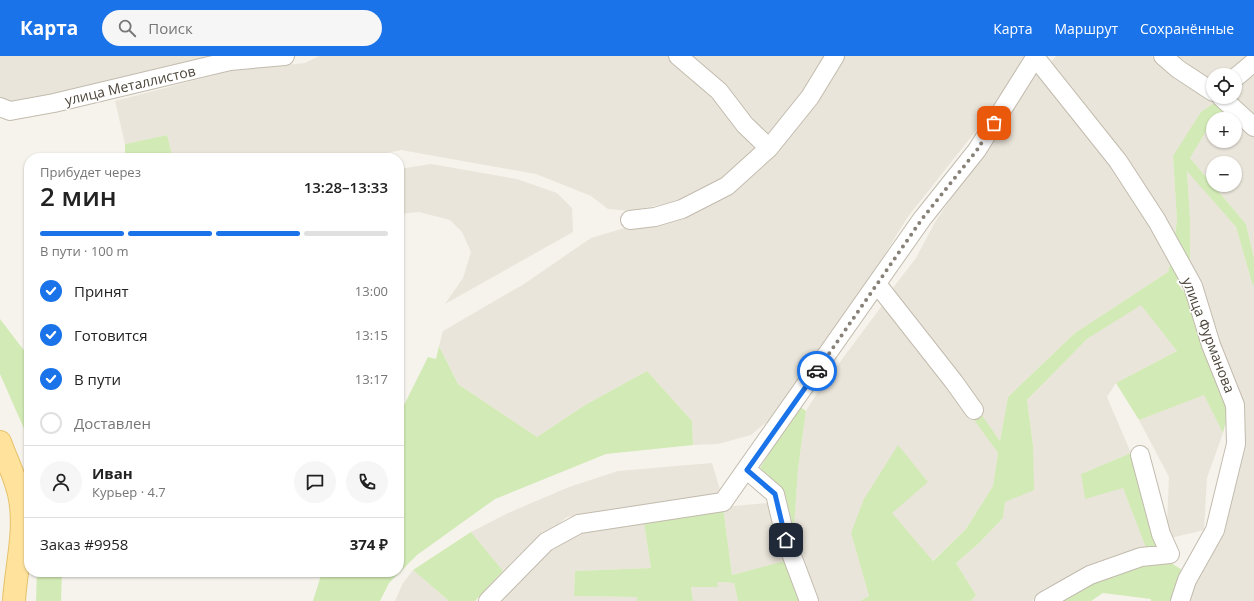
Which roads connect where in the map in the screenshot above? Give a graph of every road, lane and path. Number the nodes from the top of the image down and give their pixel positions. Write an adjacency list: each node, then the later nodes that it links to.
1 (285, 56): 10 (street, улица Металлистов)
2 (678, 56): 12 (street)
3 (835, 56): 12 (street)
4 (1036, 56): 14 (street); 22 (street, улица Фурманова)
5 (1163, 56): 8 (street)
6 (1254, 62): 7 (street)
7 (1242, 72)
8 (1206, 87)
9 (1229, 104): 11 (street)
10 (0, 107)
11 (1254, 127)
12 (769, 148): 13 (street)
13 (630, 220)
14 (878, 284): 15 (street); 19 (street)
15 (974, 410)
16 (0, 442): 20 (main road)
17 (1140, 456): 21 (street)
18 (0, 461): 20 (main road)
19 (747, 470): 24 (street); 25 (street)
20 (14, 478): 23 (main road)
21 (1170, 554): 22 (street); 26 (street)
22 (1197, 562): 27 (street, улица Фурманова)
23 (14, 601)
24 (488, 601)
25 (809, 601)
26 (1044, 601)
27 (1180, 601)

